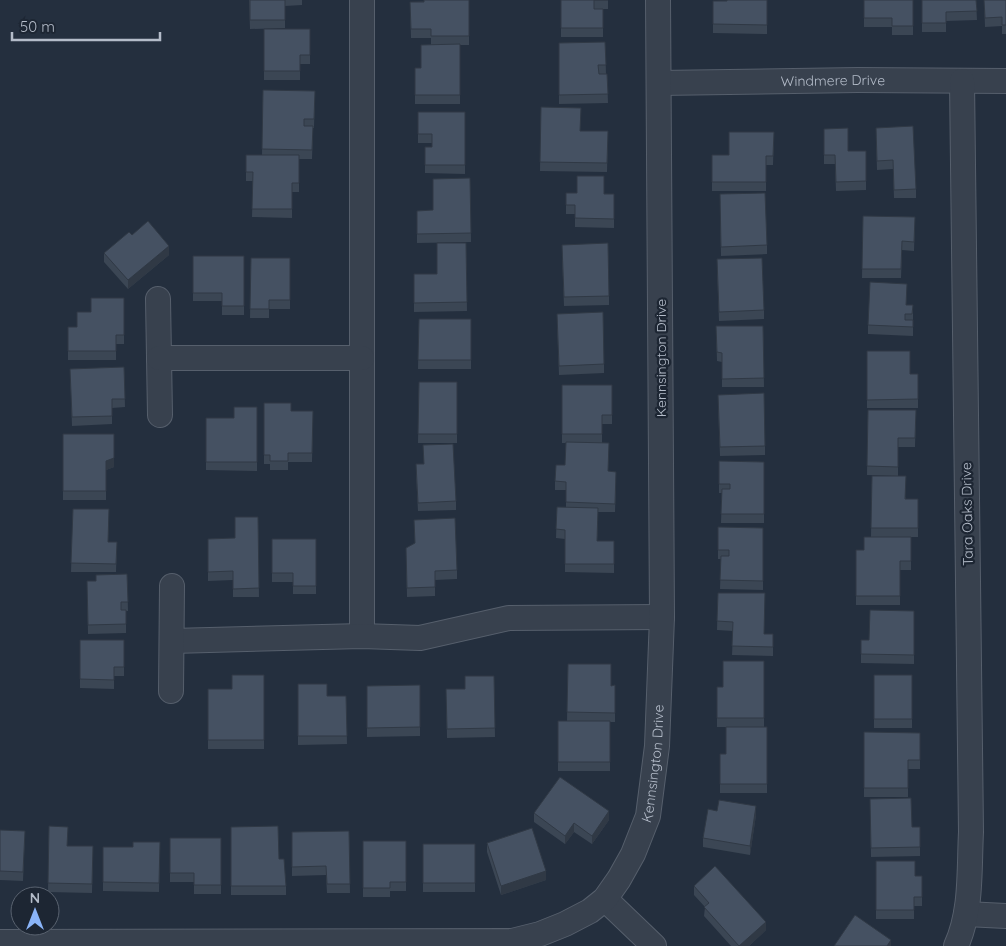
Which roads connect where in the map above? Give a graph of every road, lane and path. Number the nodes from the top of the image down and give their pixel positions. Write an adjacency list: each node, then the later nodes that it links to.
1 (362, 0): 8 (street)
2 (658, 0): 5 (street, Kennsington Drive)
3 (1006, 80): 4 (street, Windmere Drive)
4 (962, 81): 5 (street, Windmere Drive); 16 (street, Tara Oaks Drive)
5 (660, 83): 11 (street, Kennsington Drive)
6 (158, 299): 7 (street)
7 (159, 358): 8 (street); 9 (street)
8 (362, 358): 12 (street)
9 (160, 415)
10 (172, 586): 13 (street)
11 (662, 617): 12 (street); 15 (street, Kennsington Drive)
12 (362, 636): 13 (street)
13 (172, 641): 14 (street)
14 (171, 691)
15 (604, 899): 19 (street, Kennsington Drive); 20 (street)
16 (966, 914): 17 (street); 21 (street, Tara Oaks Drive)
17 (1006, 916)
18 (6, 943): 19 (street, Kennsington Drive)
19 (238, 944)
20 (654, 946)
21 (956, 946)

